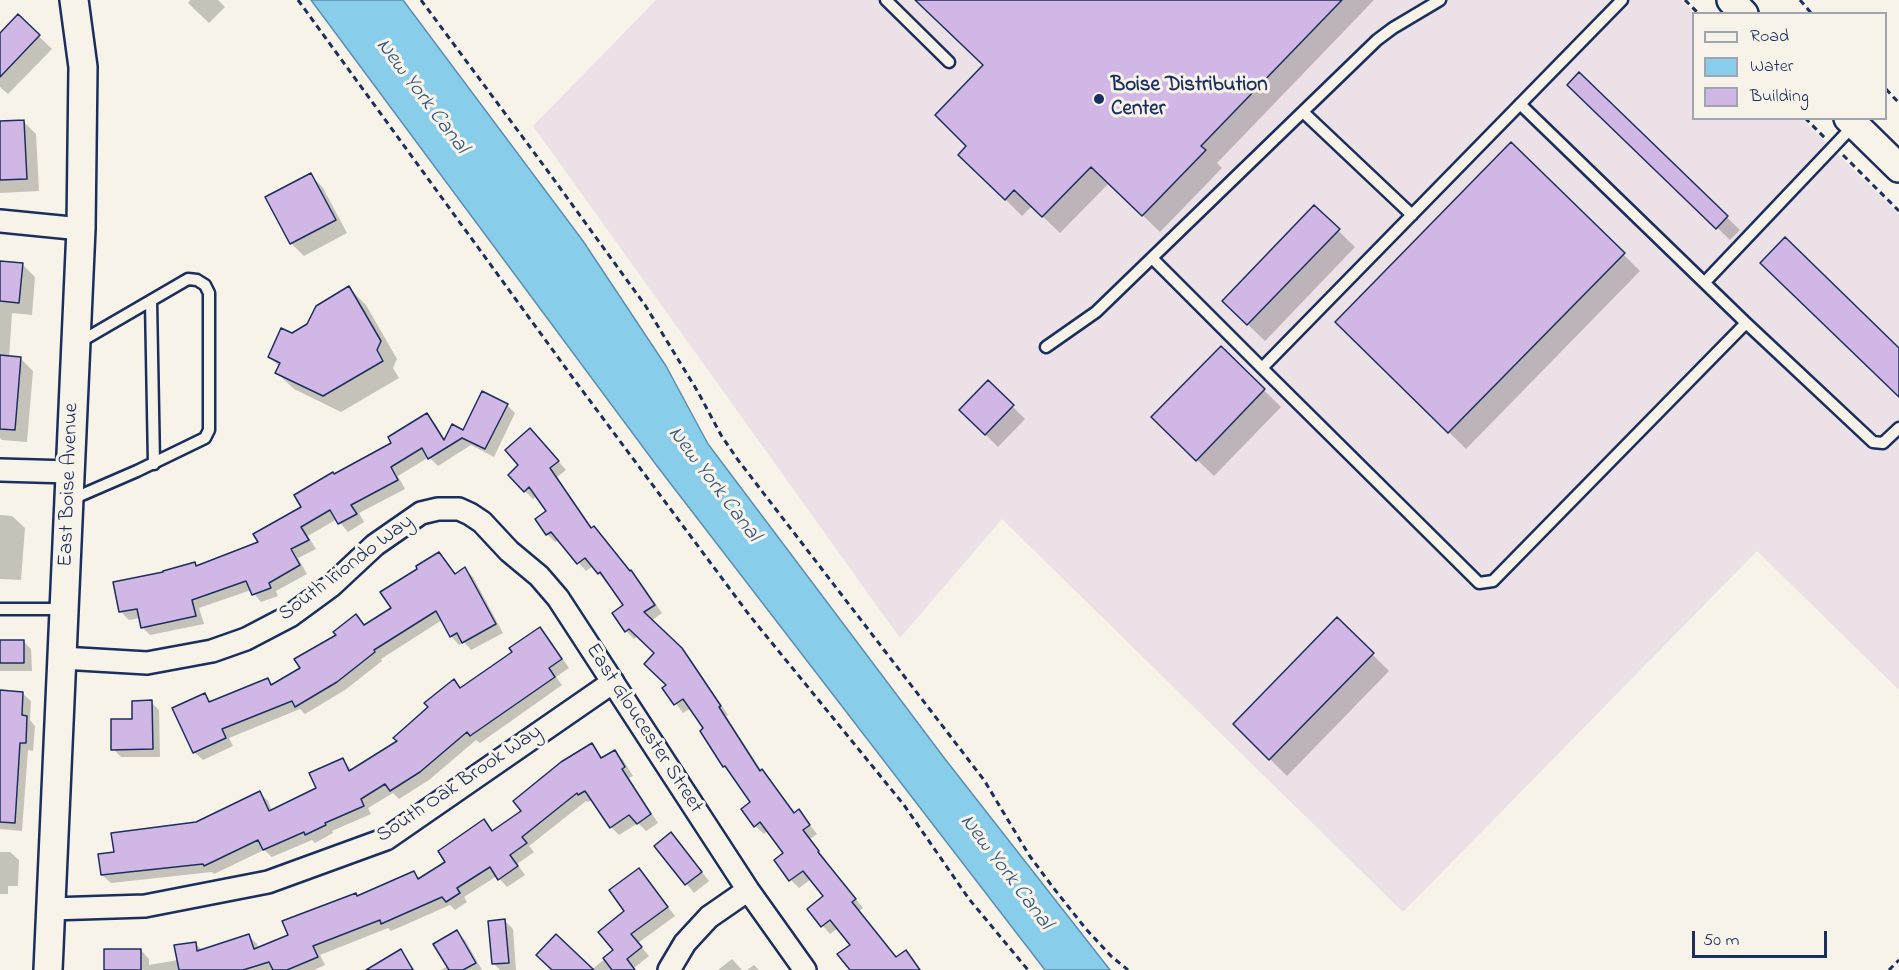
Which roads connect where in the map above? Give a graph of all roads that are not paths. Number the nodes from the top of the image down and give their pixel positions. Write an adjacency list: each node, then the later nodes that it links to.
1 (74, 0): 14 (street, East Boise Avenue)
2 (886, 0): 7 (lane)
3 (1440, 0): 9 (lane)
4 (1622, 0): 8 (lane)
5 (1731, 0): 6 (street)
6 (1742, 12)
7 (949, 62)
8 (1520, 104): 12 (lane); 16 (lane)
9 (1303, 112): 12 (lane); 15 (lane)
10 (1851, 121): 11 (street); 16 (lane)
11 (1899, 168)
12 (1412, 214): 21 (lane)
13 (0, 221): 14 (street)
14 (81, 229): 19 (street, East Boise Avenue)
15 (1152, 258): 20 (lane); 21 (lane)
16 (1705, 282): 18 (lane)
17 (151, 301): 19 (lane); 23 (lane); 23 (lane)
18 (1746, 324): 21 (lane); 22 (lane)
19 (76, 344): 25 (street, East Boise Avenue)
20 (1046, 347)
21 (1262, 368)
22 (1899, 428)
23 (154, 464): 26 (lane)
24 (0, 470): 25 (street)
25 (70, 472): 26 (street, East Boise Avenue)
26 (69, 501): 29 (street, East Boise Avenue)
27 (459, 509): 30 (street, South Iriondo Way); 31 (street, East Gloucester Street)
28 (0, 609): 29 (lane)
29 (64, 609): 30 (street, East Boise Avenue)
30 (63, 658): 33 (street, East Boise Avenue)
31 (613, 682): 32 (street, East Gloucester Street); 33 (street, South Oak Brook Way)
32 (748, 890): 35 (street); 36 (street, East Gloucester Street)
33 (51, 909): 34 (street, East Boise Avenue)
34 (48, 970)
35 (669, 970)
36 (805, 970)

